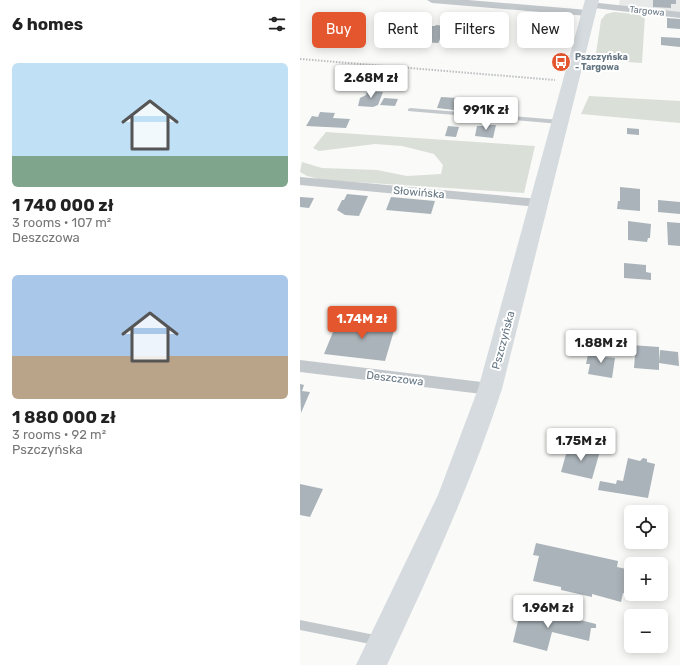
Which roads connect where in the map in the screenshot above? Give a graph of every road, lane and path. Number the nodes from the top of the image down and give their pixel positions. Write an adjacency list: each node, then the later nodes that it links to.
1 (432, 0): 2 (street, Targowa)
2 (590, 6): 3 (street, Targowa); 5 (main road, Pszczyńska)
3 (680, 15)
4 (300, 59): 5 (path)
5 (571, 82): 7 (main road, Pszczyńska)
6 (410, 110): 7 (lane)
7 (560, 122): 9 (main road, Pszczyńska)
8 (300, 180): 9 (street, Słowińska)
9 (539, 203): 11 (main road, Pszczyńska)
10 (300, 366): 11 (street, Deszczowa)
11 (490, 389): 13 (main road, Pszczyńska)
12 (300, 625): 13 (lane)
13 (382, 641): 14 (main road, Pszczyńska)
14 (371, 665)

